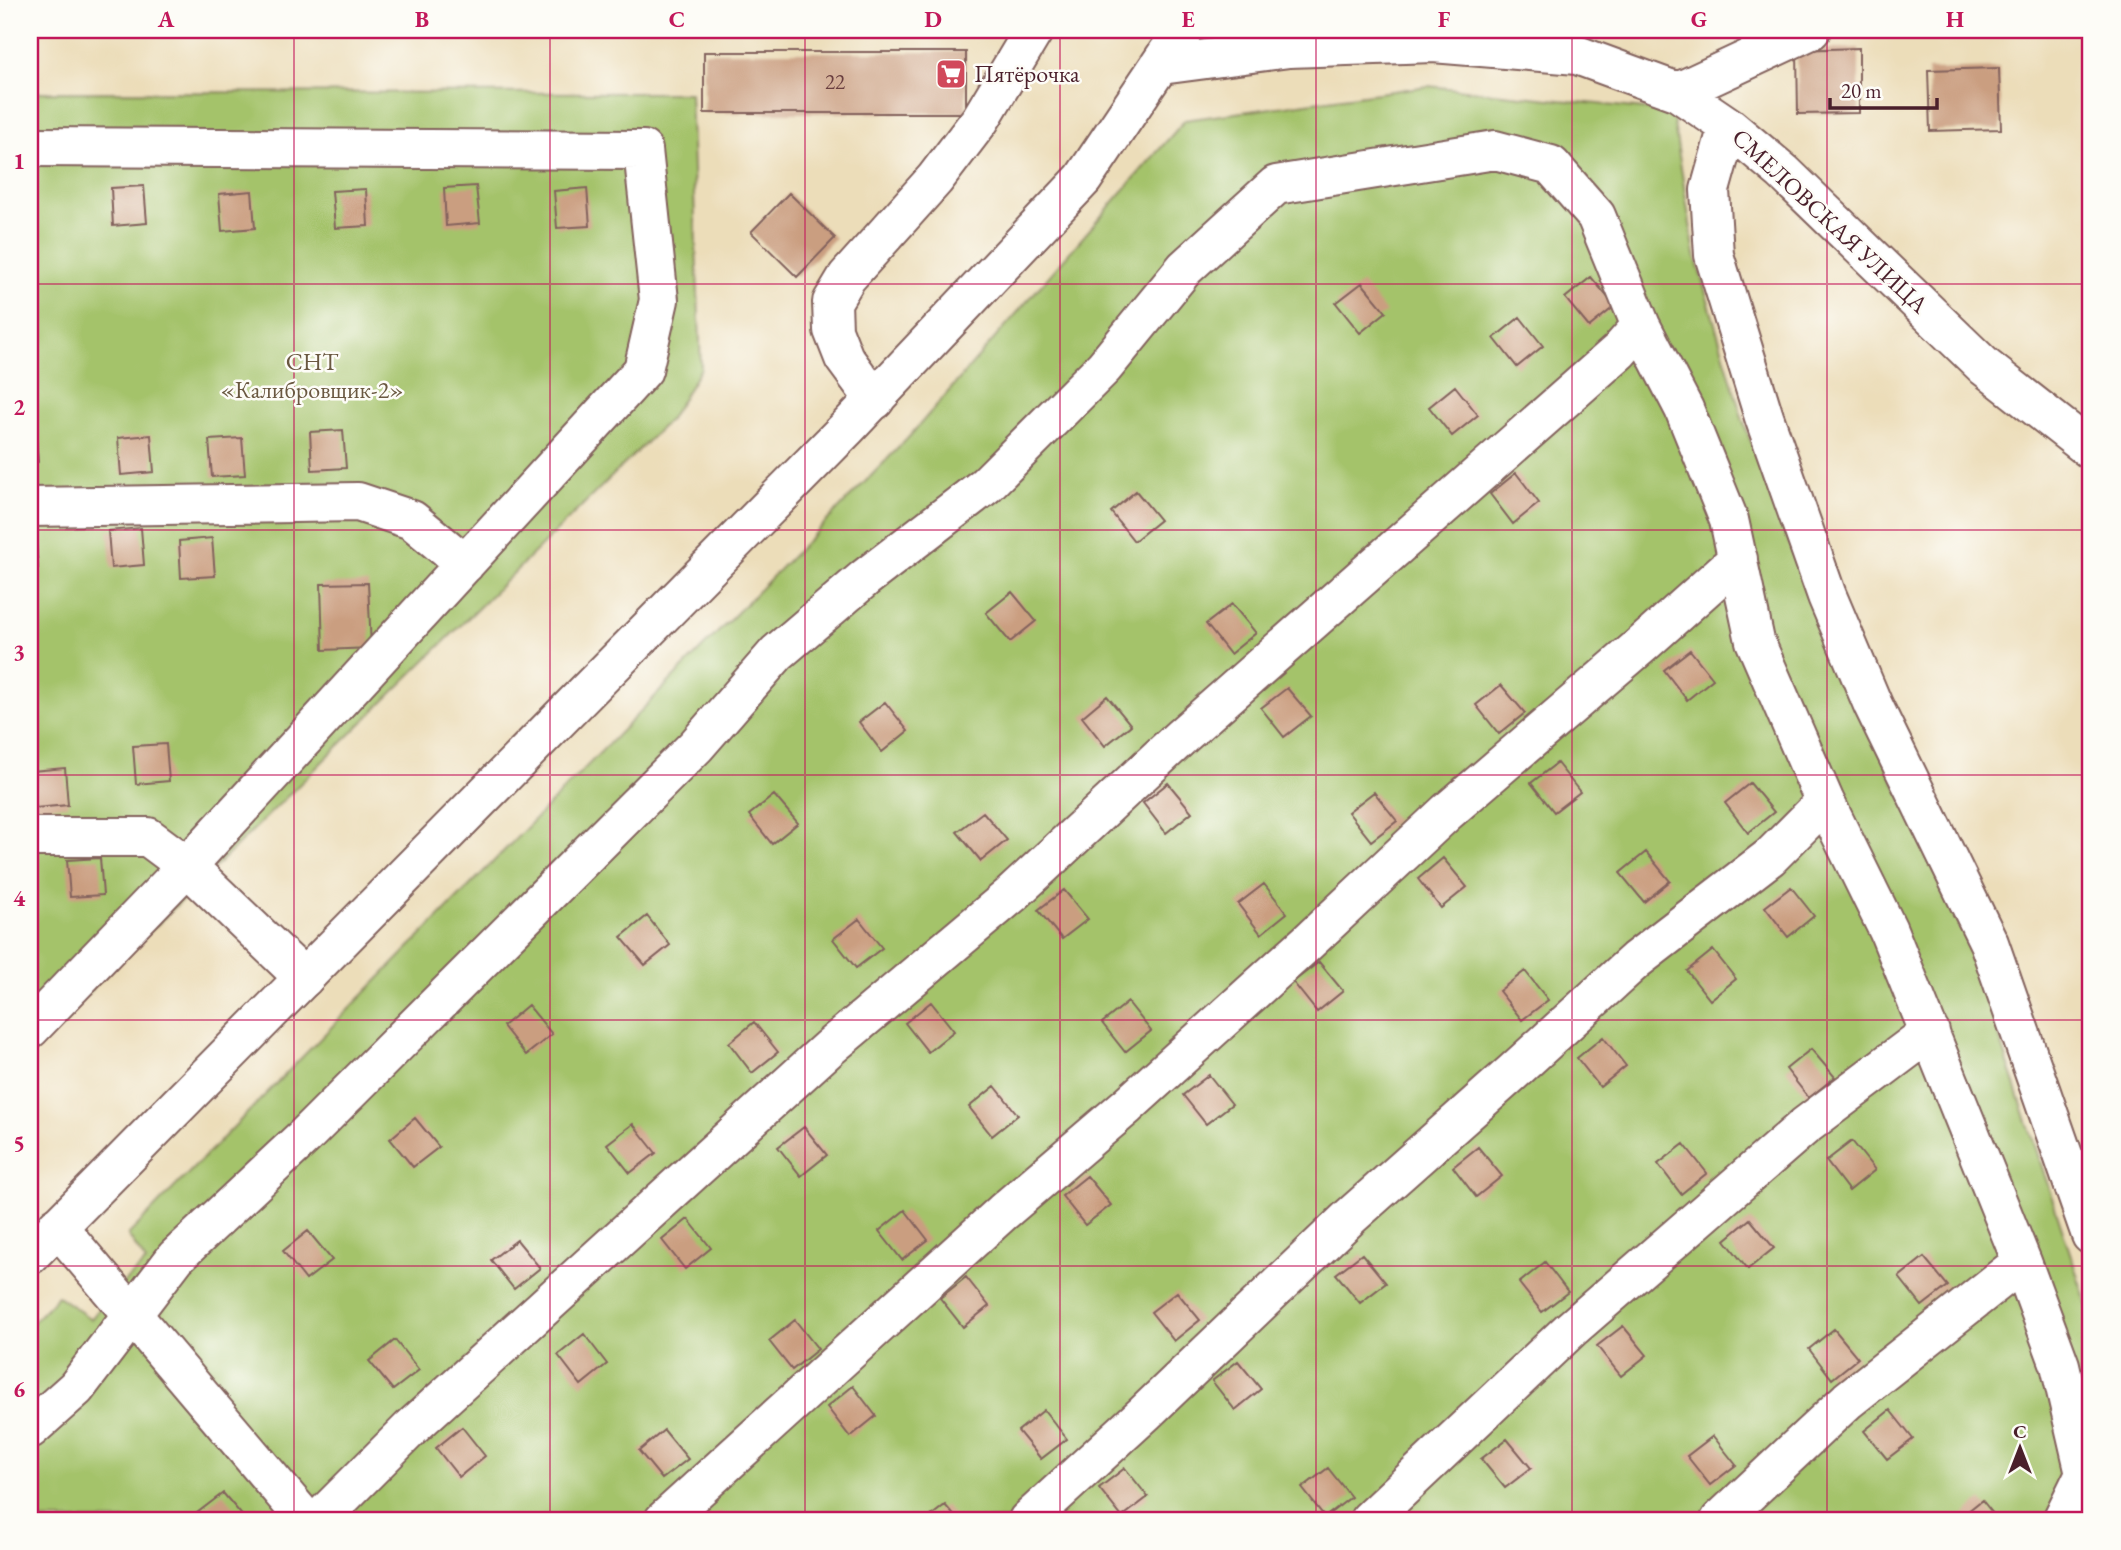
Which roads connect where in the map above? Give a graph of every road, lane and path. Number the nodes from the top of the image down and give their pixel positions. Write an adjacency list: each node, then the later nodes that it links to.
1 (1034, 30): 9 (street)
2 (1183, 30): 4 (street)
3 (1811, 30): 5 (street)
4 (1161, 65): 5 (street, СМЕЛОВСКАЯ УЛИЦА); 9 (street)
5 (1678, 92): 6 (street, СМЕЛОВСКАЯ УЛИЦА)
6 (1728, 126): 10 (street, СМЕЛОВСКАЯ УЛИЦА); 21 (street)
7 (30, 148): 13 (street)
8 (1641, 326): 12 (street); 24 (street); 27 (street)
9 (875, 400): 17 (street)
10 (2091, 450)
11 (30, 507): 13 (street)
12 (1738, 559): 14 (street); 28 (street)
13 (465, 564): 16 (street)
14 (1825, 802): 19 (street); 29 (street)
15 (30, 838): 16 (street)
16 (187, 866): 17 (street); 18 (street)
17 (304, 978): 20 (street)
18 (30, 1029)
19 (1930, 1032): 23 (street); 30 (street)
20 (57, 1227): 22 (street); 24 (street)
21 (2091, 1235)
22 (30, 1255)
23 (2022, 1262): 31 (street); 32 (street)
24 (133, 1315): 25 (street); 26 (street)
25 (30, 1429)
26 (306, 1520)
27 (319, 1520)
28 (664, 1520)
29 (1028, 1520)
30 (1369, 1520)
31 (1720, 1520)
32 (2062, 1520)

